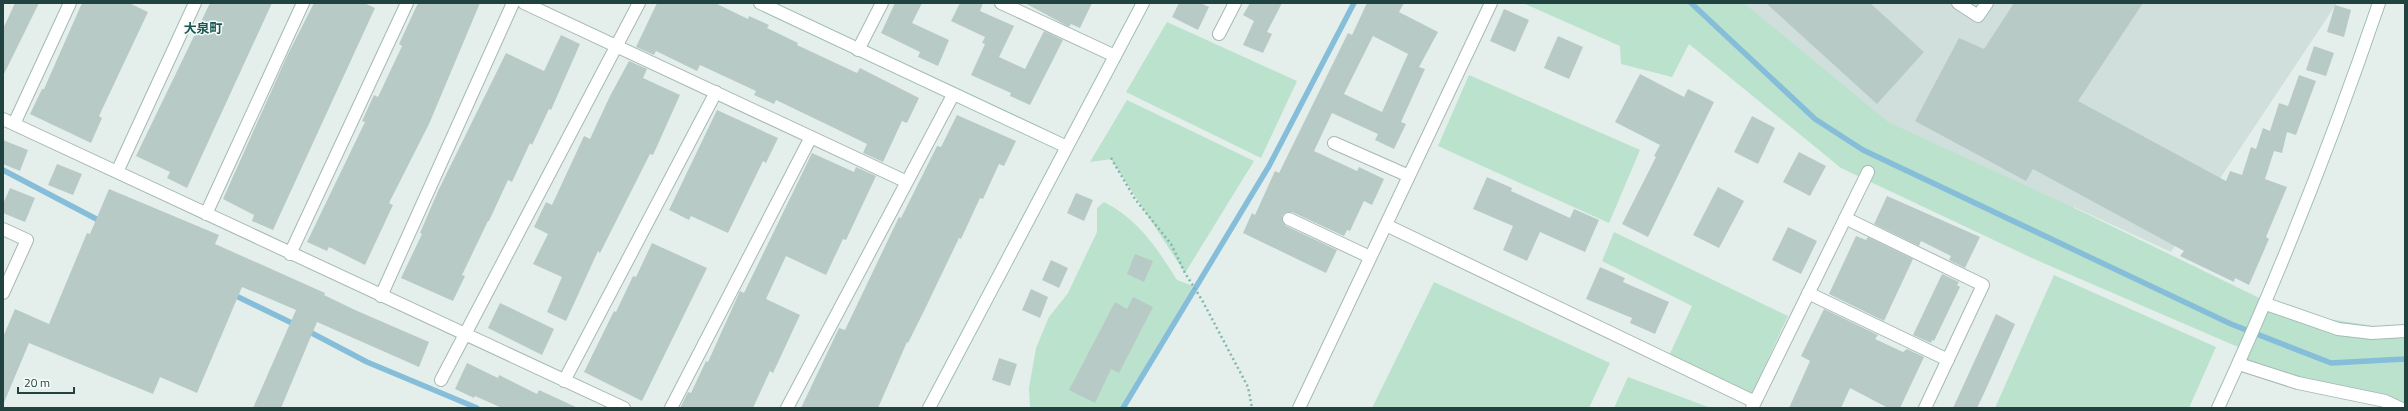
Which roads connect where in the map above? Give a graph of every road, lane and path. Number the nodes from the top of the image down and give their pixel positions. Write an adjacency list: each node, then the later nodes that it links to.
1 (70, 3): 24 (street)
2 (195, 3): 29 (street)
3 (303, 3): 33 (street)
4 (407, 3): 38 (street)
5 (514, 3): 42 (street)
6 (524, 3): 18 (street)
7 (639, 3): 18 (street)
8 (760, 3): 19 (street)
9 (882, 3): 19 (street)
10 (1001, 3): 20 (street)
11 (1143, 3): 20 (street)
12 (1235, 3): 17 (street)
13 (1491, 3): 31 (street)
14 (1958, 3): 15 (street)
15 (1987, 3)
16 (2379, 3): 43 (street)
17 (1219, 34)
18 (616, 46): 21 (street); 45 (street)
19 (858, 50): 22 (street)
20 (1115, 56): 27 (street)
21 (716, 92): 25 (street); 49 (street)
22 (953, 95): 27 (street); 32 (street)
23 (3, 119): 24 (street)
24 (14, 124): 29 (street)
25 (811, 137): 32 (street); 52 (street)
26 (1334, 143): 31 (street)
27 (1066, 147): 54 (street)
28 (1111, 158): 55 (path)
29 (117, 172): 33 (street)
30 (1868, 172): 34 (street)
31 (1409, 176): 36 (street)
32 (907, 182): 53 (street)
33 (206, 214): 38 (street)
34 (1845, 218): 41 (street); 46 (street)
35 (1290, 219): 39 (street)
36 (1386, 225): 39 (street); 50 (street)
37 (3, 229): 40 (street)
38 (290, 254): 42 (street)
39 (1370, 257): 56 (street)
40 (3, 293)
41 (1808, 293): 46 (street); 50 (street)
42 (381, 296): 45 (street)
43 (2266, 304): 44 (street); 47 (street)
44 (2405, 331)
45 (464, 335): 48 (street); 49 (street)
46 (1948, 360): 57 (street)
47 (2239, 364): 58 (street); 59 (street)
48 (441, 380)
49 (564, 381): 51 (street)
50 (1753, 405)
51 (624, 408)
52 (671, 408)
53 (787, 408)
54 (929, 408)
55 (1252, 408)
56 (1299, 408)
57 (1925, 408)
58 (2218, 408)
59 (2400, 408)

